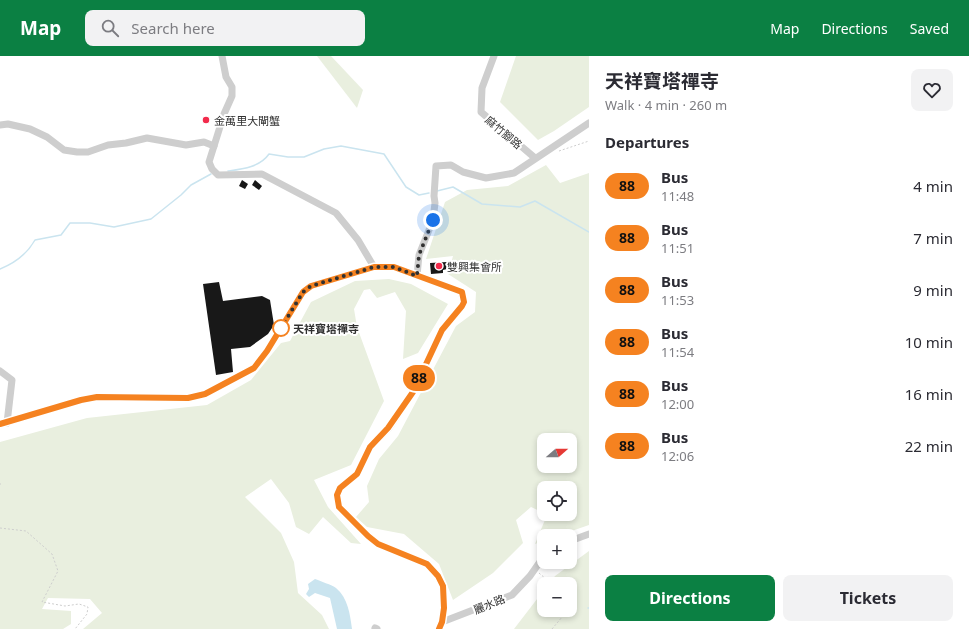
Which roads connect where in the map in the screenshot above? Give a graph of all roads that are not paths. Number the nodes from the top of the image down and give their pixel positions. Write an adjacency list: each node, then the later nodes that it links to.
1 (222, 56): 5 (street)
2 (494, 56): 6 (street, 麻竹腳路)
3 (589, 123): 6 (street)
4 (0, 125): 5 (street)
5 (214, 146): 7 (street)
6 (536, 158): 8 (street)
7 (374, 267): 8 (street); 10 (street)
8 (417, 276): 14 (street)
9 (0, 371): 10 (street)
10 (4, 424)
11 (589, 534): 12 (street)
12 (577, 538)
13 (537, 566): 14 (street, 麗水路)
14 (440, 626)

